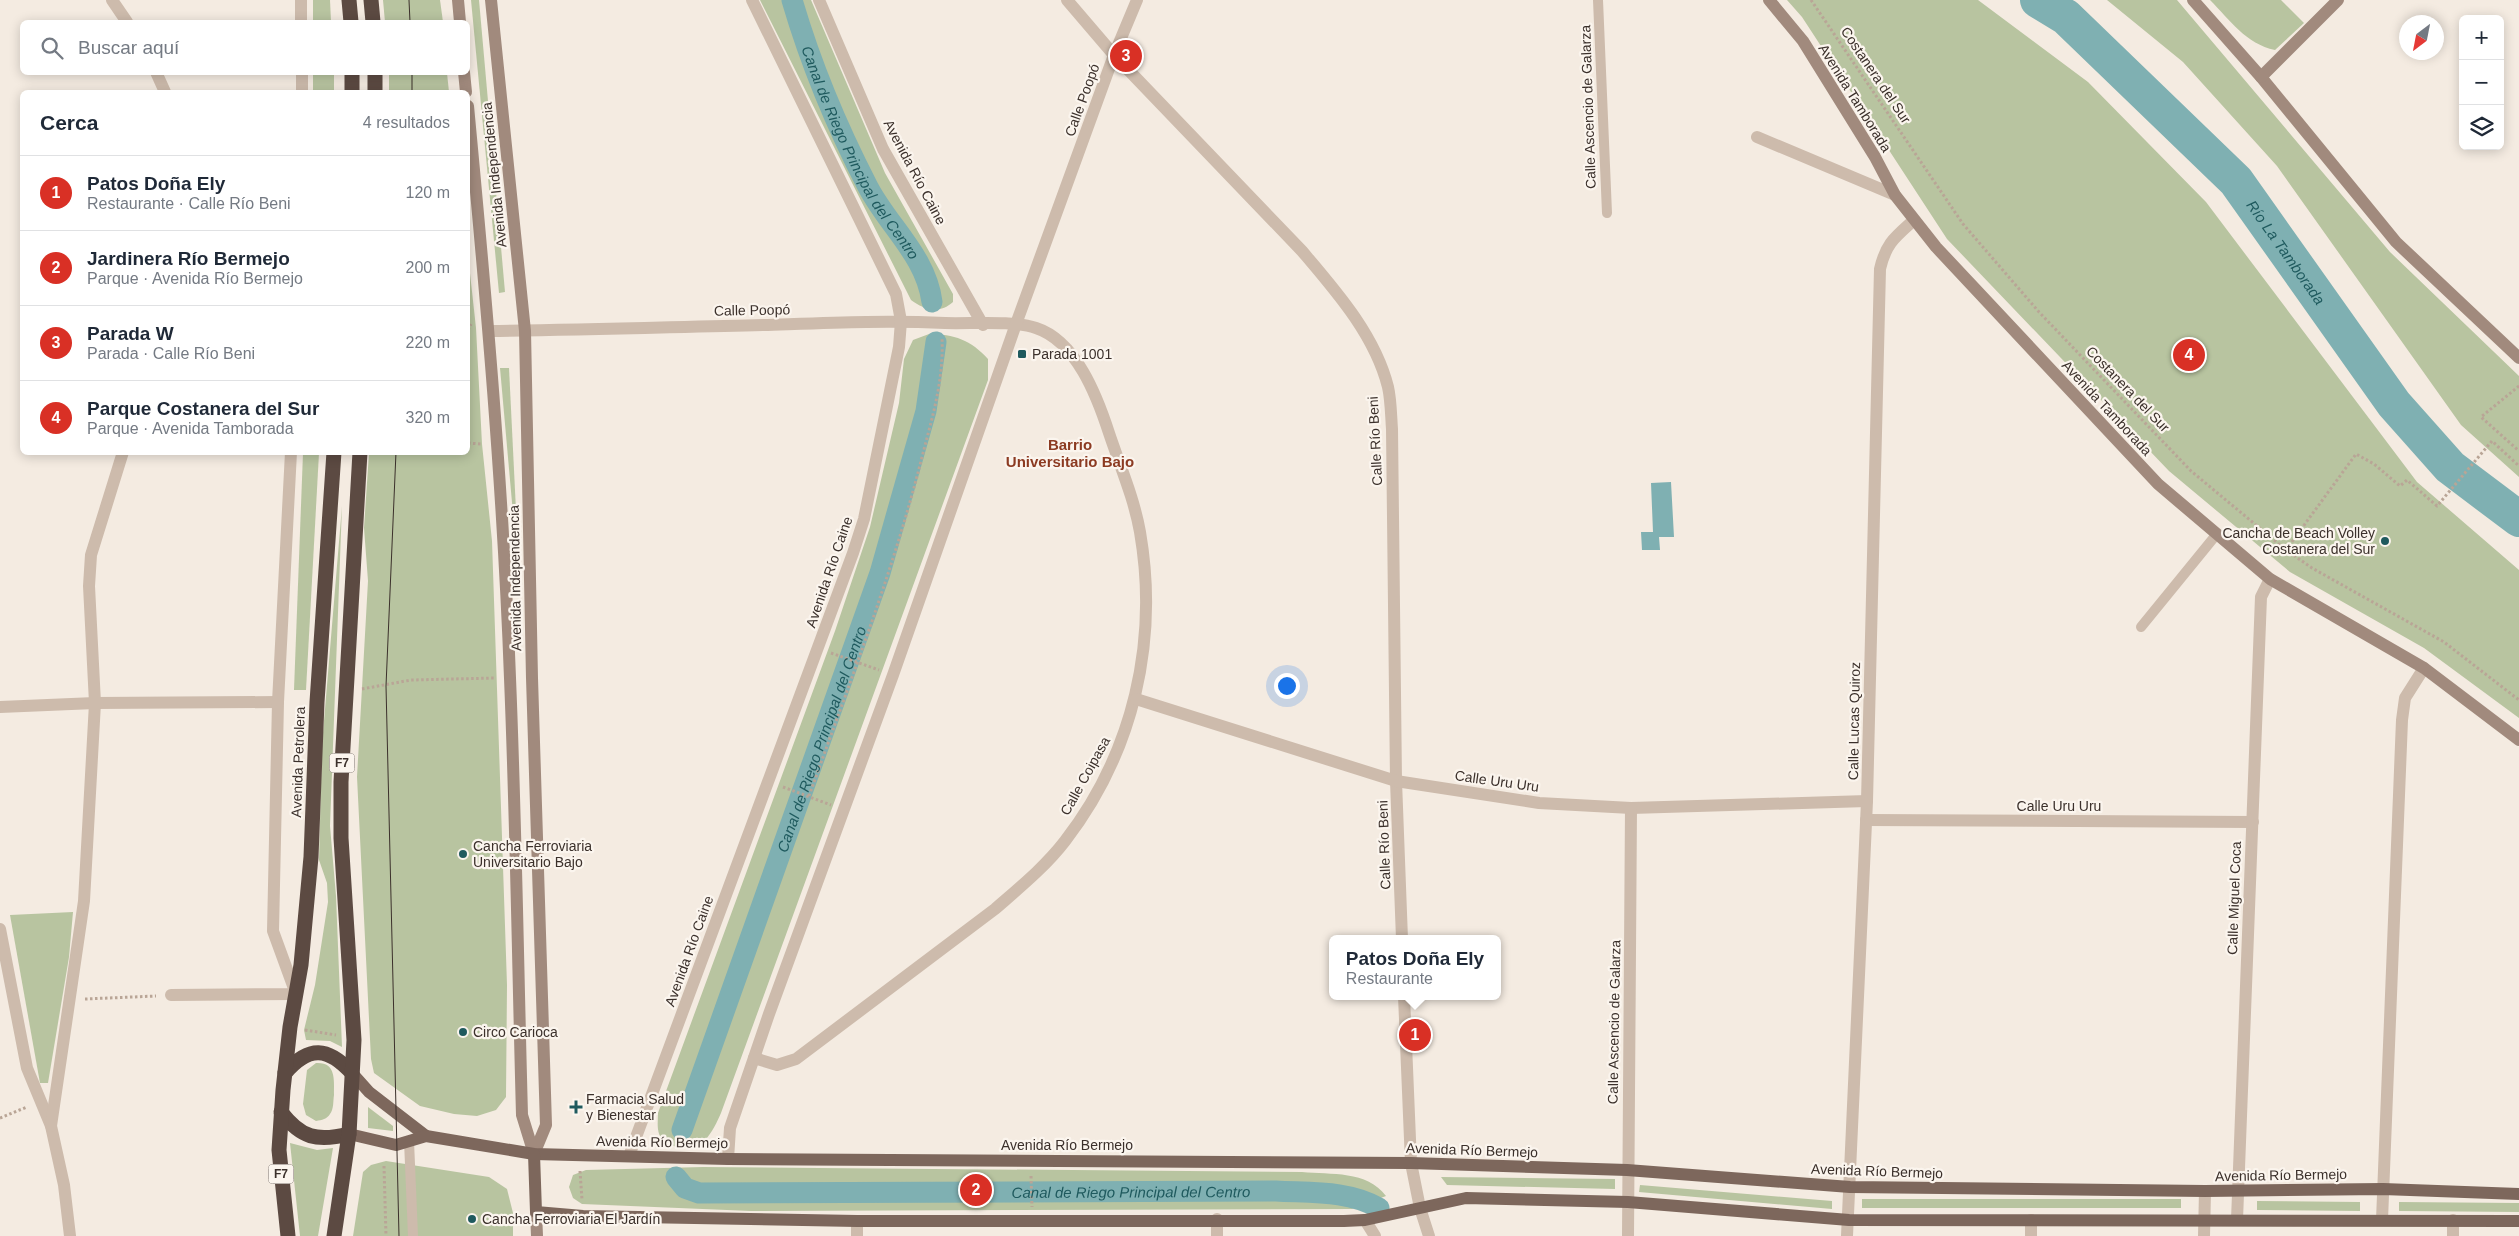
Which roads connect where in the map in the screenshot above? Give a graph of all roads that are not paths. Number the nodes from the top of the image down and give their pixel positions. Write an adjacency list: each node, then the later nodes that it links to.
1 (112, 0): 15 (street)
2 (301, 0): 16 (street)
3 (349, 0): 17 (highway)
4 (371, 0): 18 (highway)
5 (458, 0): 19 (main road)
6 (491, 0): 41 (main road, Avenida Independencia)
7 (752, 0): 37 (street, Avenida Río Caine)
8 (819, 0): 38 (street, Avenida Río Caine)
9 (1067, 0): 20 (street, Calle Río Beni)
10 (1137, 0): 20 (street, Calle Poopó)
11 (1598, 0): 35 (lane, Calle Ascencio de Galarza)
12 (1769, 0): 34 (main road, Avenida Tamborada)
13 (2192, 0): 26 (main road)
14 (2338, 0): 26 (main road)
15 (126, 20)
16 (301, 20)
17 (351, 20)
18 (373, 20)
19 (460, 20)
20 (1114, 55): 39 (street, Calle Poopó); 56 (street, Calle Río Beni)
21 (157, 75): 27 (street)
22 (302, 75): 28 (street)
23 (352, 75): 29 (highway)
24 (375, 75): 30 (highway)
25 (464, 75): 31 (main road, Avenida Independencia)
26 (2262, 77): 42 (main road)
27 (164, 90)
28 (302, 90)
29 (352, 90)
30 (375, 90)
31 (466, 90)
32 (470, 127): 40 (main road, Avenida Independencia)
33 (1757, 137): 34 (street)
34 (1895, 195): 36 (main road, Avenida Tamborada)
35 (1607, 213)
36 (1914, 220): 47 (main road, Avenida Tamborada); 57 (street, Calle Lucas Quiroz)
37 (901, 321): 38 (street, Calle Poopó); 41 (street, Calle Poopó); 75 (street, Avenida Río Caine)
38 (983, 324): 39 (street, Calle Poopó)
39 (1016, 324): 51 (street, Calle Coipasa); 66 (street, Calle Poopó)
40 (489, 331): 41 (street, Calle Poopó); 74 (main road, Avenida Independencia)
41 (525, 331): 74 (main road, Avenida Independencia)
42 (2519, 358)
43 (122, 455): 53 (street)
44 (292, 455): 52 (street)
45 (334, 455): 63 (highway, Avenida Petrolera / F7)
46 (360, 455): 68 (highway, F7)
47 (2216, 535): 48 (main road, Avenida Tamborada); 49 (lane)
48 (2270, 579): 50 (main road, Avenida Tamborada); 60 (street, Calle Miguel Coca)
49 (2141, 628)
50 (2424, 668): 55 (main road, Avenida Tamborada); 80 (street)
51 (1136, 699): 56 (street, Calle Uru Uru); 66 (street, Calle Coipasa)
52 (278, 702): 53 (street); 63 (street)
53 (96, 703): 54 (street); 70 (street)
54 (0, 706)
55 (2519, 740)
56 (1396, 781): 58 (street, Calle Uru Uru); 62 (street, Calle Río Beni)
57 (1867, 800): 58 (street, Calle Uru Uru); 59 (street, Calle Lucas Quiroz)
58 (1631, 808): 78 (street, Calle Ascencio de Galarza)
59 (1866, 820): 60 (street, Calle Uru Uru); 79 (street, Calle Lucas Quiroz)
60 (2253, 822): 81 (street, Calle Miguel Coca)
61 (0, 929): 70 (street)
62 (1402, 935)
63 (296, 994): 64 (street); 67 (highway, Avenida Petrolera / F7)
64 (172, 995)
65 (1404, 1000): 77 (street)
66 (754, 1058): 76 (street)
67 (285, 1073): 68 (highway); 69 (highway, F7)
68 (352, 1073): 71 (highway, F7); 72 (main road, Avenida Río Bermejo)
69 (281, 1112): 71 (highway); 98 (highway, F7)
70 (51, 1126): 97 (street)
71 (348, 1134): 73 (main road, Avenida Río Bermejo); 99 (highway, F7)
72 (426, 1136): 73 (main road, Avenida Río Bermejo); 74 (main road, Avenida Río Bermejo)
73 (409, 1140): 100 (lane)
74 (534, 1154): 75 (main road, Avenida Río Bermejo); 86 (main road, Avenida Independencia)
75 (629, 1156): 76 (main road, Avenida Río Bermejo)
76 (728, 1158): 77 (main road, Avenida Río Bermejo)
77 (1411, 1163): 78 (main road, Avenida Río Bermejo); 85 (street)
78 (1627, 1170): 79 (main road, Avenida Río Bermejo); 84 (street, Calle Ascencio de Galarza)
79 (1850, 1187): 82 (main road, Avenida Río Bermejo); 89 (street, Calle Lucas Quiroz)
80 (2383, 1189): 81 (main road, Avenida Río Bermejo); 83 (main road, Avenida Río Bermejo); 93 (street)
81 (2237, 1190): 82 (main road, Avenida Río Bermejo); 92 (street, Calle Miguel Coca)
82 (2205, 1191): 91 (street)
83 (2519, 1194)
84 (1628, 1202): 85 (main road); 89 (main road); 106 (street, Calle Ascencio de Galarza)
85 (1420, 1208): 88 (main road); 105 (street)
86 (536, 1212): 95 (main road); 101 (main road, Avenida Independencia)
87 (1217, 1219): 88 (main road); 95 (main road); 103 (street)
88 (1365, 1220): 104 (street)
89 (1848, 1220): 90 (main road); 107 (street, Calle Lucas Quiroz)
90 (2031, 1220): 91 (main road); 108 (street)
91 (2204, 1220): 92 (main road); 109 (street)
92 (2238, 1220): 93 (main road)
93 (2382, 1220): 94 (main road)
94 (2454, 1220): 96 (main road); 110 (street)
95 (857, 1221): 102 (street)
96 (2519, 1221)
97 (70, 1236)
98 (288, 1236)
99 (334, 1236)
100 (412, 1236)
101 (537, 1236)
102 (857, 1236)
103 (1217, 1236)
104 (1374, 1236)
105 (1429, 1236)
106 (1628, 1236)
107 (1848, 1236)
108 (2031, 1236)
109 (2204, 1236)
110 (2454, 1236)

